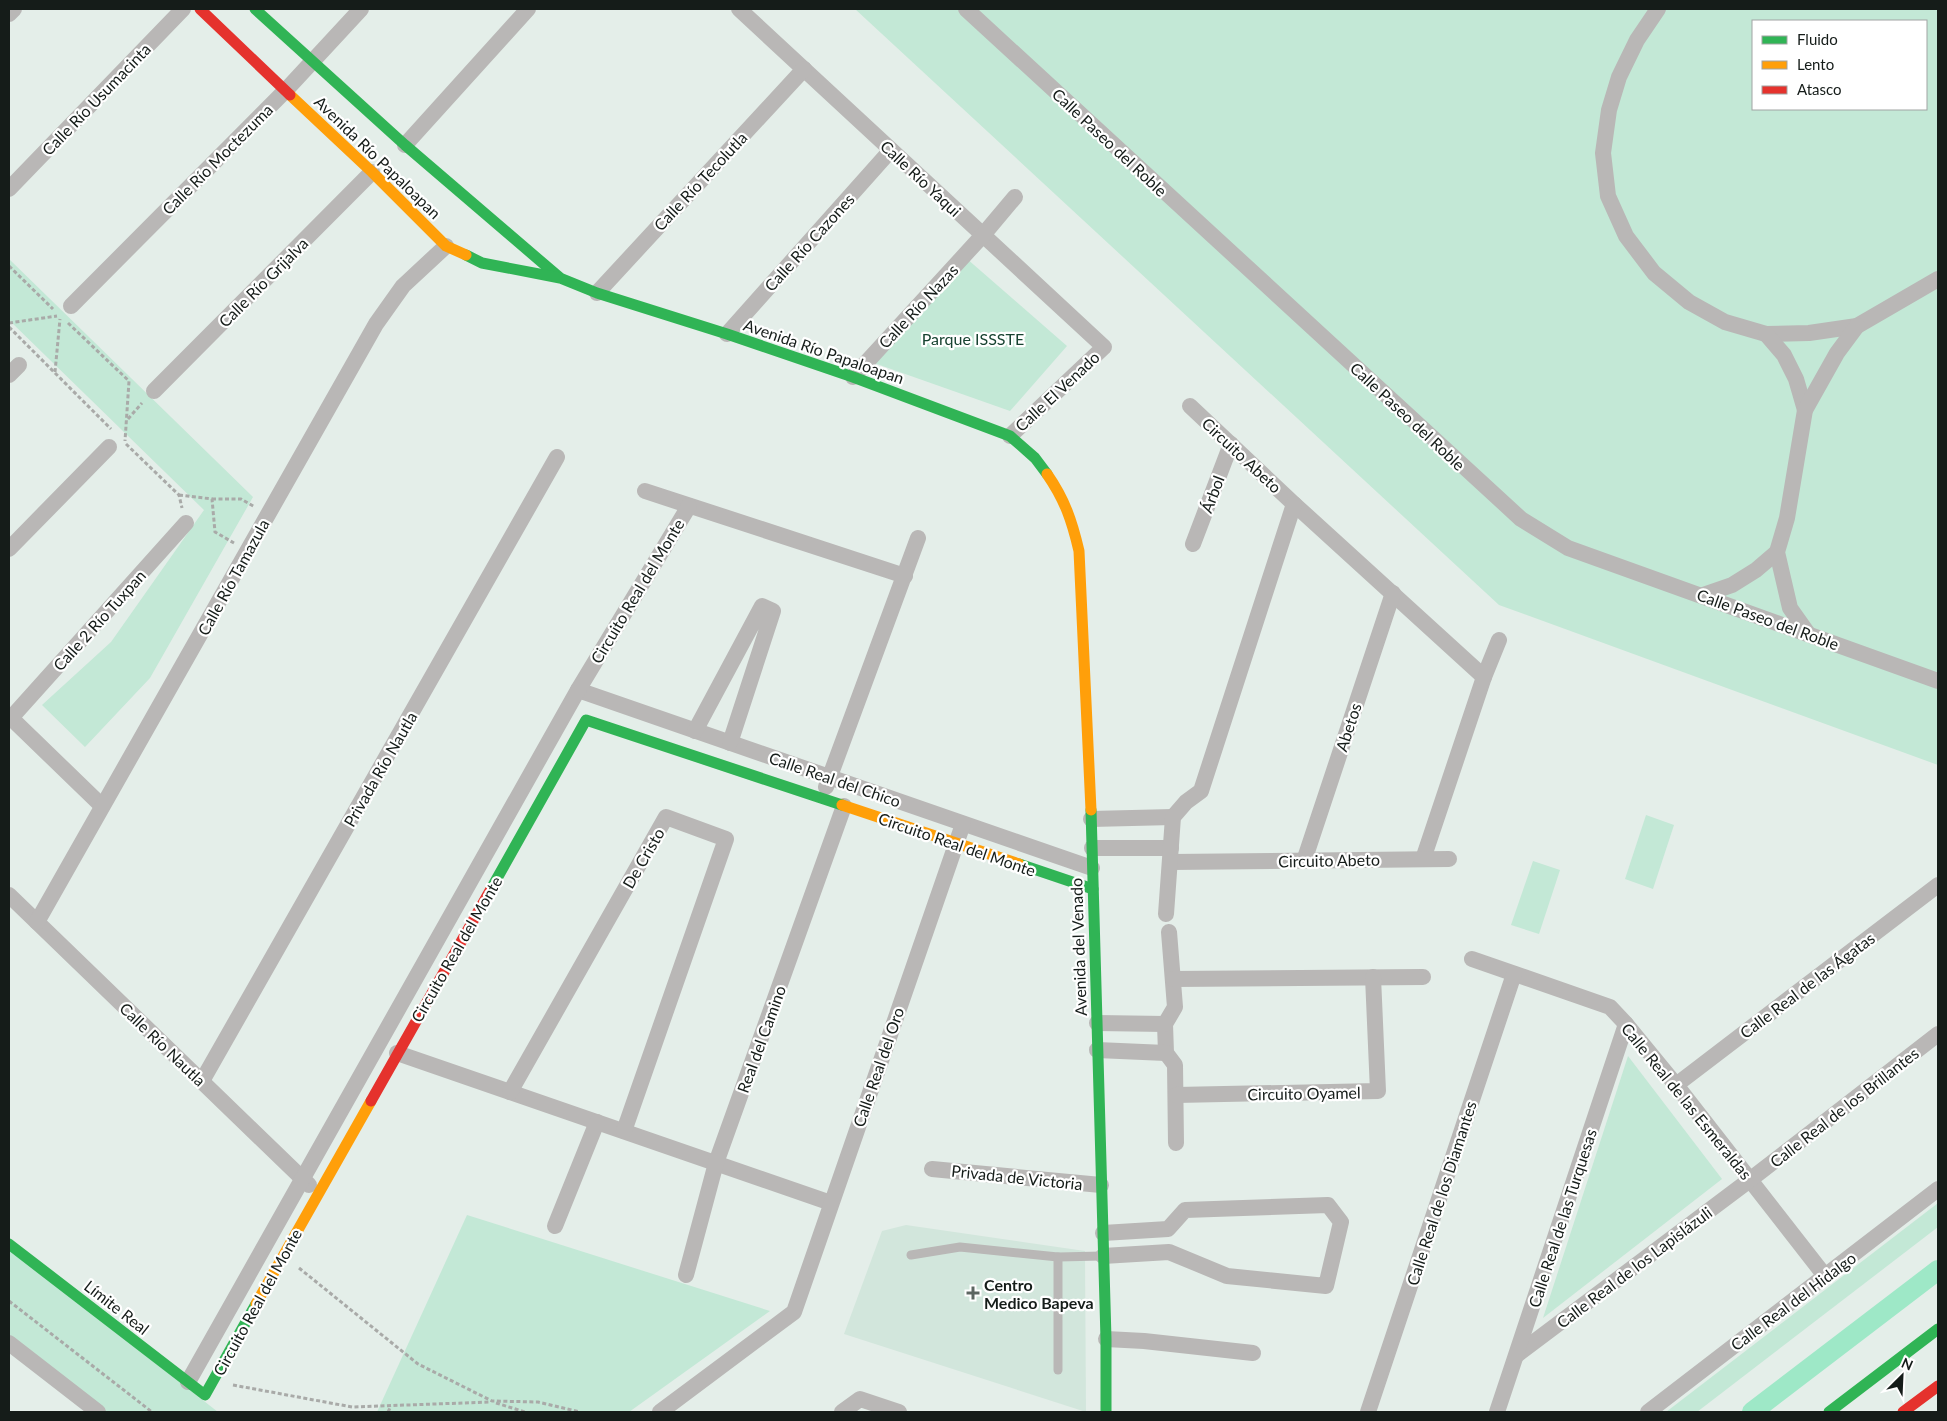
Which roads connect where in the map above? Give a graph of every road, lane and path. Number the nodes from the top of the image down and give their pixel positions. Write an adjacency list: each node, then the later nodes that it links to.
1 (14, 9): 10 (street)
2 (183, 9): 17 (street, Calle Río Usumacinta)
3 (200, 9): 13 (street, Avenida Río Papaloapan)
4 (255, 9): 11 (street, Avenida Río Papaloapan)
5 (361, 9): 11 (street, Calle Río Moctezuma)
6 (528, 9): 14 (street)
7 (739, 9): 12 (street, Calle Río Yaqui)
8 (966, 9): 57 (street, Calle Paseo del Roble)
9 (1658, 9): 30 (street)
10 (9, 14)
11 (313, 62): 13 (street, Calle Río Moctezuma); 14 (street, Avenida Río Papaloapan)
12 (804, 69): 15 (street, Calle Río Yaqui); 24 (street, Calle Río Tecolutla)
13 (286, 90): 16 (street, Avenida Río Papaloapan); 25 (street, Calle Río Moctezuma)
14 (405, 145): 22 (street, Avenida Río Papaloapan)
15 (891, 150): 19 (street, Calle Río Yaqui); 29 (street, Calle Río Cazones)
16 (372, 172): 20 (street, Avenida Río Papaloapan); 33 (street, Calle Río Grijalva)
17 (9, 188)
18 (1015, 196): 19 (street, Calle Río Nazas)
19 (983, 235): 31 (street, Calle Río Yaqui); 32 (street, Calle Río Nazas)
20 (446, 246): 22 (street, Avenida Río Papaloapan); 48 (street, Calle Río Tamazula)
21 (9, 266): 25 (path)
22 (560, 278): 24 (street, Avenida Río Papaloapan)
23 (1938, 279): 27 (street)
24 (596, 293): 29 (street, Avenida Río Papaloapan)
25 (65, 311): 26 (path); 28 (path); 36 (path)
26 (9, 323)
27 (1857, 326): 30 (street); 35 (street)
28 (9, 327)
29 (727, 334): 32 (street, Avenida Río Papaloapan)
30 (1766, 334): 35 (street)
31 (1104, 347): 37 (street, Calle El Venado)
32 (853, 377): 37 (street, Avenida Río Papaloapan)
33 (154, 391): 36 (path)
34 (1190, 406): 39 (street, Circuito Abeto)
35 (1805, 410): 54 (street)
36 (128, 420): 38 (path)
37 (1010, 436): 42 (street, Avenida Río Papaloapan)
38 (125, 444)
39 (1231, 444): 46 (street, Circuito Abeto); 51 (street, Árbol)
40 (109, 448): 52 (street)
41 (558, 457): 98 (street, Privada Río Nautla)
42 (1056, 486): 71 (street, Avenida del Venado)
43 (644, 491): 47 (street, Circuito Real del Monte)
44 (179, 494): 45 (path)
45 (212, 499): 48 (path); 53 (path)
46 (1294, 504): 56 (street, Circuito Abeto); 70 (street, Circuito Abeto)
47 (689, 506): 55 (street, Circuito Real del Monte); 62 (street, Circuito Real del Monte)
48 (268, 515): 53 (street, Calle Río Tamazula)
49 (186, 523): 63 (street, Calle 2 Río Tuxpan)
50 (918, 538): 55 (street)
51 (1193, 544)
52 (9, 549)
53 (248, 550): 68 (street, Calle Río Tamazula)
54 (1777, 552): 57 (street); 58 (street)
55 (905, 576): 66 (street)
56 (1393, 593): 60 (street, Circuito Abeto); 78 (street, Abetos)
57 (1703, 595): 58 (street, Calle Paseo del Roble)
58 (1807, 632): 61 (street, Calle Paseo del Roble)
59 (1499, 640): 60 (street)
60 (1484, 677): 76 (street)
61 (1938, 681)
62 (578, 690): 64 (street, Calle Real del Chico); 107 (street, Circuito Real del Monte)
63 (10, 717): 68 (street)
64 (695, 731): 65 (street, Calle Real del Chico); 65 (street)
65 (730, 743): 66 (street, Calle Real del Chico)
66 (829, 778): 67 (street); 72 (street, Calle Real del Chico)
67 (822, 799): 69 (street, Circuito Real del Monte); 96 (street, Circuito Real del Monte)
68 (102, 806): 84 (street, Calle Río Tamazula)
69 (844, 806): 73 (street, Circuito Real del Monte); 105 (street, Real del Camino)
70 (1173, 817): 71 (street); 75 (street)
71 (1091, 819): 74 (street, Avenida del Venado)
72 (963, 824): 73 (street, Calle Real del Oro); 79 (street, Calle Real del Chico)
73 (955, 844): 81 (street, Circuito Real del Monte); 112 (street, Calle Real del Oro)
74 (1092, 848): 75 (street, Circuito Abeto); 79 (street, Avenida del Venado)
75 (1171, 855): 78 (street, Circuito Abeto); 83 (street)
76 (1423, 859): 77 (street, Circuito Abeto); 78 (street, Circuito Abeto)
77 (1449, 859)
78 (1304, 860)
79 (1092, 868): 81 (street, Avenida del Venado)
80 (1938, 885): 99 (street, Calle Real de las Ágatas)
81 (1093, 889): 91 (street, Avenida del Venado)
82 (9, 894): 84 (street, Calle Río Nautla)
83 (1166, 914)
84 (37, 922): 98 (street, Calle Río Nautla)
85 (1169, 932): 90 (street)
86 (1472, 959): 87 (street, Calle Real de las Esmeraldas)
87 (1514, 974): 93 (street, Calle Real de las Esmeraldas); 146 (street, Calle Real de los Diamantes)
88 (1423, 977): 89 (street)
89 (1373, 978): 90 (street); 101 (street, Circuito Oyamel)
90 (1173, 979): 92 (street)
91 (1097, 1023): 92 (street); 95 (street, Avenida del Venado)
92 (1165, 1024): 97 (street)
93 (1626, 1024): 99 (street, Calle Real de las Esmeraldas); 129 (street, Calle Real de las Turquesas)
94 (1938, 1034): 108 (street, Calle Real de los Brillantes)
95 (1097, 1050): 97 (street); 109 (street, Avenida del Venado)
96 (397, 1053): 100 (street); 111 (street, Circuito Real del Monte)
97 (1166, 1053): 101 (street)
98 (202, 1081): 107 (street, Calle Río Nautla)
99 (1676, 1085): 108 (street, Calle Real de las Esmeraldas)
100 (510, 1092): 102 (street); 103 (street, De Cristo)
101 (1176, 1095): 104 (street)
102 (597, 1122): 103 (street); 113 (street)
103 (624, 1132): 105 (street)
104 (1176, 1143)
105 (716, 1163): 112 (street); 122 (street, Real del Camino)
106 (932, 1169): 109 (street, Privada de Victoria)
107 (303, 1179): 111 (street, Calle Río Nautla); 132 (street, Circuito Real del Monte)
108 (1750, 1179): 123 (street, Calle Real de las Esmeraldas); 129 (street, Calle Real de los Lapislázuli)
109 (1102, 1185): 115 (street, Avenida del Venado)
110 (1938, 1190): 123 (street, Calle Real del Hidalgo)
111 (318, 1194): 118 (street, Circuito Real del Monte)
112 (831, 1203): 142 (street, Calle Real del Oro)
113 (555, 1226)
114 (1168, 1229): 115 (street); 117 (street); 117 (street)
115 (1102, 1233): 121 (street, Avenida del Venado)
116 (9, 1244): 132 (street, Límite Real)
117 (1169, 1252): 121 (street)
118 (283, 1255): 131 (street, Circuito Real del Monte); 135 (path)
119 (911, 1255): 120 (lane)
120 (1058, 1256): 121 (lane); 130 (lane)
121 (1103, 1256): 126 (street, Avenida del Venado)
122 (686, 1275)
123 (1825, 1276): 148 (street, Calle Real del Hidalgo)
124 (9, 1301): 138 (path)
125 (1938, 1329): 149 (street)
126 (1106, 1339): 128 (street); 145 (street, Avenida del Venado)
127 (9, 1343): 137 (street)
128 (1252, 1353)
129 (1518, 1354): 147 (street, Calle Real de las Turquesas)
130 (1058, 1370)
131 (214, 1379): 134 (street, Circuito Real del Monte); 136 (path)
132 (188, 1382): 134 (street, Límite Real)
133 (1938, 1386): 150 (street)
134 (205, 1395)
135 (492, 1402): 136 (path); 140 (path); 141 (path)
136 (391, 1406): 139 (path)
137 (98, 1412)
138 (152, 1412)
139 (388, 1412)
140 (525, 1412)
141 (580, 1412)
142 (660, 1412)
143 (842, 1412): 144 (street)
144 (899, 1412)
145 (1106, 1412)
146 (1368, 1412)
147 (1497, 1412)
148 (1648, 1412)
149 (1830, 1412)
150 (1903, 1412)

